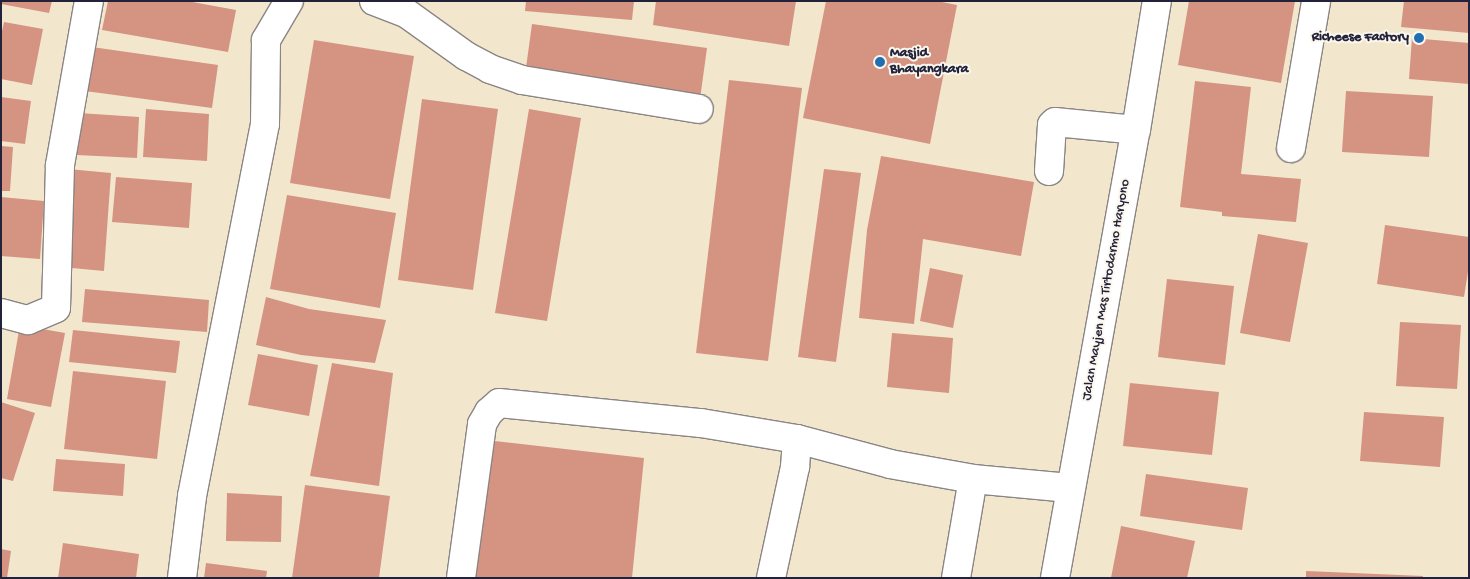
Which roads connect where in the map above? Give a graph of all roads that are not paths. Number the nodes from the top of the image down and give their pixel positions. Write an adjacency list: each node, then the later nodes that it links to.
1 (89, 1): 10 (street)
2 (289, 1): 14 (street)
3 (374, 1): 6 (street)
4 (1157, 1): 7 (street, Jalan Mayjen Mas Tirtodarmo Haryono)
5 (1316, 1): 8 (street)
6 (699, 110)
7 (1136, 130): 9 (street); 13 (street, Jalan Mayjen Mas Tirtodarmo Haryono)
8 (1291, 148)
9 (1049, 171)
10 (1, 313)
11 (797, 439): 12 (street); 15 (street); 16 (street)
12 (973, 479): 13 (street); 17 (street)
13 (1070, 488): 18 (street, Jalan Mayjen Mas Tirtodarmo Haryono)
14 (182, 578)
15 (461, 578)
16 (771, 578)
17 (956, 578)
18 (1055, 578)

